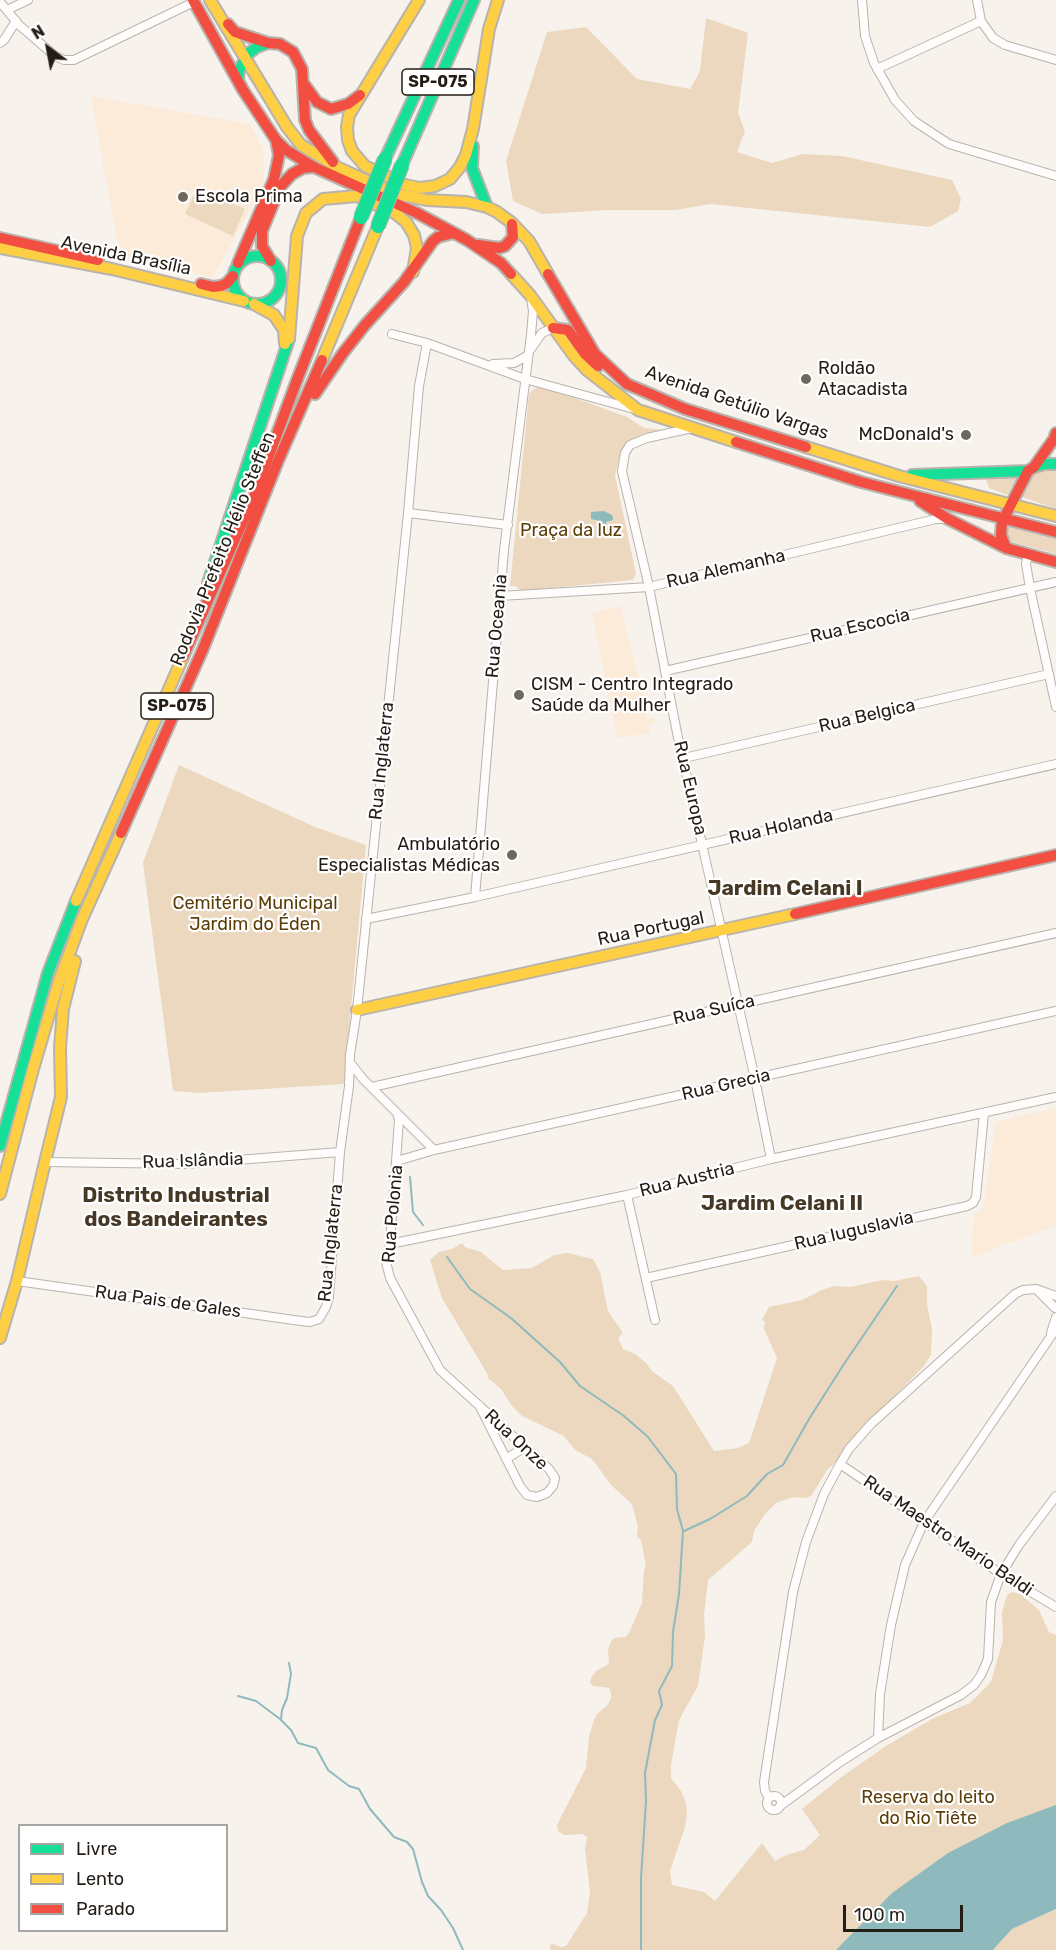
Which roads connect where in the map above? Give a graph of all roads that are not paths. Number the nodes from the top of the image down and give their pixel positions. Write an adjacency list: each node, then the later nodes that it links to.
1 (28, 0): 11 (street)
2 (210, 0): 12 (main road)
3 (419, 0): 22 (main road)
4 (459, 0): 69 (main road, Rodovia Prefeito Hélio Steffen / SP-075, bridge)
5 (474, 0): 50 (main road, Rodovia Prefeito Hélio Steffen / SP-075, bridge)
6 (498, 0): 23 (main road)
7 (862, 0): 19 (street)
8 (977, 0): 14 (street)
9 (193, 1): 13 (street); 20 (main road)
10 (0, 2): 11 (street)
11 (7, 10): 13 (street)
12 (220, 15): 16 (main road); 17 (main road)
13 (16, 21): 15 (street)
14 (981, 21): 18 (street); 19 (street)
15 (0, 43)
16 (268, 43): 17 (main road); 21 (main road)
17 (244, 58): 20 (main road); 26 (main road)
18 (1056, 60)
19 (876, 69): 27 (street)
20 (238, 79): 24 (main road)
21 (303, 81): 22 (main road); 26 (main road)
22 (360, 94): 23 (main road)
23 (477, 105): 28 (main road)
24 (276, 140): 25 (main road, Avenida Getúlio Vargas); 35 (main road)
25 (314, 167): 30 (main road, Avenida Getúlio Vargas); 34 (main road)
26 (337, 167): 28 (main road)
27 (1056, 176)
28 (487, 207): 29 (main road, Avenida Getúlio Vargas)
29 (512, 224): 32 (main road); 46 (main road, Avenida Getúlio Vargas)
30 (453, 233): 32 (main road, Avenida Getúlio Vargas); 36 (main road)
31 (0, 238): 35 (main road, Avenida Brasília)
32 (472, 244): 37 (main road, Avenida Getúlio Vargas)
33 (0, 248): 38 (main road, Avenida Brasília)
34 (271, 261): 35 (main road); 38 (main road)
35 (235, 272): 38 (main road)
36 (412, 272): 43 (main road); 50 (main road)
37 (530, 295): 39 (main road, Avenida Getúlio Vargas); 42 (street, Rua Oceania)
38 (249, 303): 43 (main road)
39 (553, 328): 42 (street, Rua Oceania); 46 (main road); 47 (main road, Avenida Getúlio Vargas)
40 (392, 334): 41 (street, Avenida Getúlio Vargas)
41 (427, 343): 44 (street, Avenida Getúlio Vargas); 56 (street, Rua Inglaterra)
42 (527, 357): 44 (street); 45 (street, Rua Oceania)
43 (284, 359): 69 (main road)
44 (486, 363): 45 (street, Avenida Getúlio Vargas)
45 (525, 378): 47 (street, Avenida Getúlio Vargas); 60 (street, Rua Oceania)
46 (627, 384): 53 (main road, Avenida Getúlio Vargas)
47 (638, 410): 48 (main road, Avenida Getúlio Vargas)
48 (692, 428): 54 (main road, Avenida Getúlio Vargas); 66 (street, Rua Europa)
49 (1056, 433): 52 (main road)
50 (278, 461): 78 (main road, Rodovia Prefeito Hélio Steffen / SP-075)
51 (1056, 464): 52 (main road)
52 (1031, 469): 53 (main road); 55 (main road)
53 (899, 476): 55 (main road, Avenida Getúlio Vargas)
54 (907, 494): 58 (main road, Avenida Getúlio Vargas); 59 (main road)
55 (1012, 505): 57 (main road, Avenida Getúlio Vargas); 58 (main road)
56 (408, 513): 60 (street); 79 (street, Rua Inglaterra)
57 (1056, 516)
58 (1005, 518): 61 (main road, Avenida Getúlio Vargas); 62 (main road)
59 (948, 519): 62 (main road); 66 (street, Rua Alemanha)
60 (508, 525): 68 (street, Rua Oceania)
61 (1056, 532)
62 (1006, 548): 63 (main road)
63 (1028, 555): 64 (main road); 67 (street)
64 (1056, 562)
65 (1056, 582): 67 (street, Rua Escocia)
66 (649, 587): 68 (street, Rua Alemanha); 70 (street, Rua Europa)
67 (1030, 588): 70 (street, Rua Escocia); 71 (street)
68 (500, 596): 77 (street, Rua Oceania)
69 (181, 664): 91 (main road, Rodovia Prefeito Hélio Steffen / SP-075)
70 (665, 671): 73 (street, Rua Europa)
71 (1049, 674): 72 (street); 73 (street, Rua Belgica)
72 (1056, 707)
73 (684, 758): 75 (street, Rua Europa)
74 (1056, 764): 75 (street, Rua Holanda)
75 (703, 845): 77 (street, Rua Holanda); 80 (street, Rua Europa)
76 (1056, 855): 80 (main road, Rua Portugal)
77 (475, 897): 79 (street, Rua Holanda)
78 (82, 919): 96 (main road); 97 (main road, Rodovia Prefeito Hélio Steffen / SP-075)
79 (366, 919): 83 (street, Rua Inglaterra)
80 (722, 932): 82 (street, Rua Europa); 83 (main road, Rua Portugal)
81 (1056, 933): 82 (street, Rua Suíca)
82 (739, 1004): 86 (street, Rua Europa); 87 (street, Rua Suíca)
83 (357, 1010): 85 (street, Rua Inglaterra)
84 (1056, 1011): 86 (street, Rua Grecia)
85 (351, 1064): 87 (street); 93 (street, Rua Inglaterra)
86 (755, 1079): 92 (street, Rua Grecia); 94 (street, Rua Europa)
87 (372, 1087): 89 (street)
88 (1056, 1097): 90 (street, Rua Austria)
89 (397, 1113): 92 (street); 95 (street, Rua Polonia)
90 (984, 1113): 94 (street, Rua Austria); 100 (street, Rua Iuguslavia)
91 (0, 1146)
92 (434, 1150): 95 (street, Rua Grecia)
93 (340, 1152): 96 (street, Rua Islândia); 105 (street, Rua Inglaterra)
94 (771, 1159): 98 (street, Rua Austria)
95 (397, 1161): 99 (street, Rua Polonia)
96 (45, 1162): 101 (main road)
97 (0, 1194)
98 (627, 1195): 99 (street, Rua Austria); 100 (street)
99 (390, 1244): 110 (street, Rua Polonia)
100 (646, 1278): 106 (street)
101 (17, 1281): 105 (street, Rua Pais de Gales); 109 (main road)
102 (1036, 1289): 103 (street); 104 (street); 114 (street)
103 (1056, 1296)
104 (1056, 1310): 108 (street)
105 (319, 1319)
106 (655, 1320)
107 (1056, 1329): 108 (street)
108 (1049, 1337): 116 (street)
109 (0, 1338)
110 (440, 1370): 111 (street, Rua Onze)
111 (479, 1405): 112 (street, Rua Onze); 113 (street, Rua Onze)
112 (525, 1447): 113 (street); 113 (street, Rua Onze)
113 (506, 1459)
114 (840, 1464): 116 (street, Rua Maestro Mario Baldi); 119 (street)
115 (1056, 1496): 117 (street)
116 (924, 1522): 117 (street, Rua Maestro Mario Baldi); 119 (street)
117 (1001, 1574): 118 (street, Rua Maestro Mario Baldi); 119 (street)
118 (1056, 1607)
119 (878, 1738)

